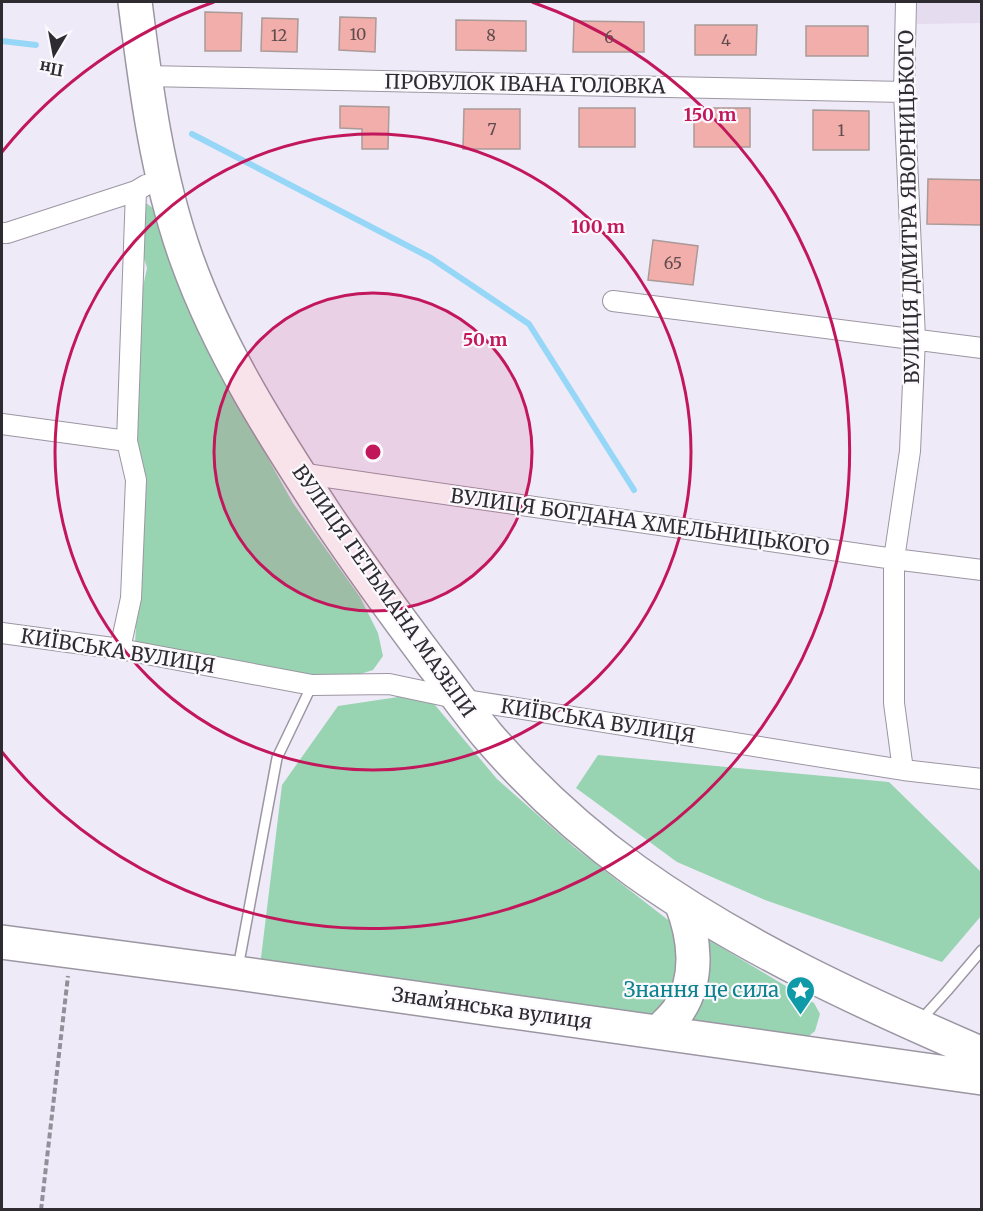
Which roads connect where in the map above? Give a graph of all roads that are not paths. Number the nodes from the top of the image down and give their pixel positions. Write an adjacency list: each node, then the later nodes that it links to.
1 (135, 2): 3 (highway, ВУЛИЦЯ ГЕТЬМАНА МАЗЕПИ)
2 (906, 2): 4 (street, ВУЛИЦЯ ДМИТРА ЯВОРНИЦЬКОГО)
3 (145, 76): 4 (street, ПРОВУЛОК ІВАНА ГОЛОВКА); 5 (highway, ВУЛИЦЯ ГЕТЬМАНА МАЗЕПИ)
4 (904, 92): 8 (street, ВУЛИЦЯ ДМИТРА ЯВОРНИЦЬКОГО)
5 (149, 184): 6 (street); 11 (street); 12 (highway, ВУЛИЦЯ ГЕТЬМАНА МАЗЕПИ)
6 (2, 233)
7 (613, 301): 8 (street)
8 (915, 339): 9 (street); 13 (street, ВУЛИЦЯ ДМИТРА ЯВОРНИЦЬКОГО)
9 (981, 348)
10 (2, 424): 11 (street)
11 (127, 441): 16 (street)
12 (299, 473): 13 (street, ВУЛИЦЯ БОГДАНА ХМЕЛЬНИЦЬКОГО); 18 (highway, ВУЛИЦЯ ГЕТЬМАНА МАЗЕПИ)
13 (894, 559): 14 (street, ВУЛИЦЯ БОГДАНА ХМЕЛЬНИЦЬКОГО); 19 (street, ВУЛИЦЯ ДМИТРА ЯВОРНИЦЬКОГО)
14 (981, 570)
15 (2, 633): 16 (street, КИЇВСЬКА ВУЛИЦЯ)
16 (120, 648): 17 (street, КИЇВСЬКА ВУЛИЦЯ)
17 (312, 685): 18 (street, КИЇВСЬКА ВУЛИЦЯ); 24 (lane)
18 (460, 699): 19 (street, КИЇВСЬКА ВУЛИЦЯ); 21 (highway, ВУЛИЦЯ ГЕТЬМАНА МАЗЕПИ)
19 (903, 770): 20 (street, КИЇВСЬКА ВУЛИЦЯ)
20 (981, 779)
21 (681, 902): 25 (highway, ВУЛИЦЯ ГЕТЬМАНА МАЗЕПИ); 26 (highway)
22 (2, 942): 24 (highway, Знамʼянська вулиця)
23 (981, 950): 25 (lane)
24 (237, 973): 26 (highway, Знамʼянська вулиця)
25 (916, 1025): 27 (highway, ВУЛИЦЯ ГЕТЬМАНА МАЗЕПИ)
26 (659, 1032): 28 (highway, Знамʼянська вулиця)
27 (981, 1054)
28 (981, 1078)

